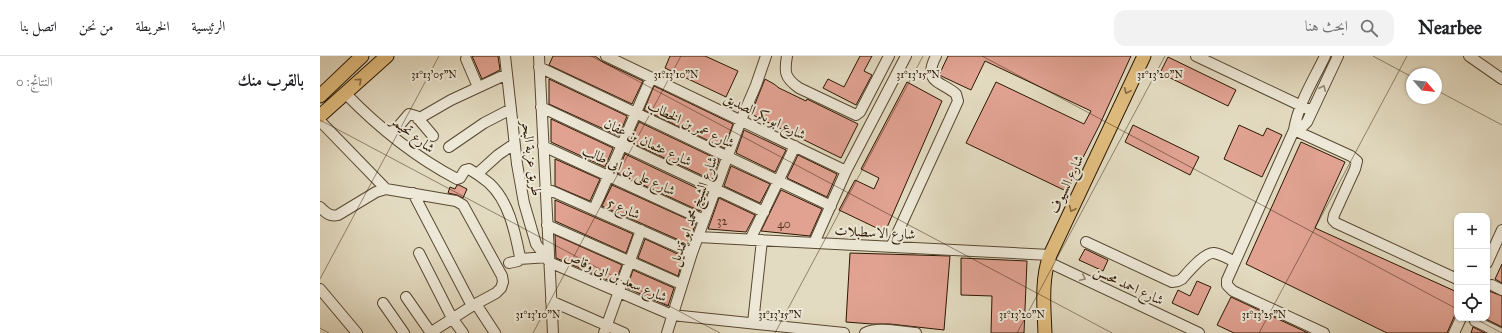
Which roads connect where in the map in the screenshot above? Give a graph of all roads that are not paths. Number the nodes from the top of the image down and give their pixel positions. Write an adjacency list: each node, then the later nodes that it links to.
1 (362, 56): 23 (main road)
2 (386, 56): 22 (main road, one-way to 2)
3 (505, 56): 18 (street, طريق عزبة البحر)
4 (539, 56): 17 (street, طريق عزبة البحر)
5 (606, 56): 19 (street, شارع ابو بكر الصديق)
6 (766, 56): 31 (street, شارع الشيخ محمد ابو قنديل)
7 (787, 56): 8 (street)
8 (889, 56)
9 (906, 56): 42 (street)
10 (936, 56): 63 (street)
11 (1144, 56): 67 (main road, شارع السيوف, one-way to 67)
12 (1196, 56): 24 (street)
13 (1325, 56): 24 (street)
14 (1338, 56): 27 (street, one-way to 14)
15 (1469, 56): 20 (street)
16 (466, 59): 21 (street)
17 (539, 67): 25 (street, طريق عزبة البحر); 28 (street, شارع عمر بن الخطاب)
18 (507, 74): 21 (street); 26 (street, طريق عزبة البحر)
19 (651, 78): 28 (street); 31 (street, شارع ابو بكر الصديق)
20 (1502, 79)
21 (478, 88): 30 (street)
22 (345, 93): 29 (main road); 34 (street, شارع تحيمر)
23 (320, 96)
24 (1301, 106): 27 (street); 33 (street)
25 (541, 107): 37 (street, شارع عثمان بن عفان); 38 (street, طريق عزبة البحر)
26 (511, 110): 36 (street, طريق عزبة البحر); 40 (street)
27 (1312, 111): 33 (street)
28 (636, 113): 37 (street); 41 (street, شارع عمر بن الخطاب)
29 (320, 116)
30 (418, 119): 34 (street); 35 (street)
31 (741, 120): 39 (street, شارع ابو بكر الصديق); 41 (street, شارع الشيخ محمد ابو قنديل)
32 (320, 121): 48 (street)
33 (1294, 130): 71 (street); 73 (street)
34 (391, 135): 43 (street, شارع تحيمر)
35 (433, 136)
36 (514, 144): 43 (street); 69 (street, طريق عزبة البحر)
37 (622, 145): 44 (street); 47 (street, شارع عثمان بن عفان)
38 (543, 146): 44 (street, شارع على بن ابى طالب); 46 (street, طريق عزبة البحر)
39 (795, 146): 42 (street, شارع ابو بكر الصديق); 45 (street)
40 (449, 147)
41 (727, 157): 45 (street, شارع عمر بن الخطاب); 47 (street, شارع الشيخ محمد ابو قنديل)
42 (846, 171): 50 (street)
43 (477, 174): 68 (street)
44 (608, 176): 52 (street); 54 (street, شارع على بن ابى طالب)
45 (779, 181): 50 (street, شارع عمر بن الخطاب); 53 (street)
46 (545, 188): 52 (street, شارع 5); 55 (street, طريق عزبة البحر)
47 (715, 189): 53 (street, شارع عثمان بن عفان); 54 (street, شارع الشيخ محمد ابو قنديل)
48 (386, 190): 49 (street); 51 (street)
49 (413, 193): 82 (street); 82 (street)
50 (831, 206): 62 (street)
51 (320, 207)
52 (594, 209): 56 (street, شارع 5)
53 (764, 212): 59 (street)
54 (704, 220): 58 (street, شارع الشيخ محمد ابو قنديل)
55 (547, 225): 69 (street, طريق عزبة البحر); 70 (street)
56 (641, 230): 65 (street, شارع 5); 70 (street)
57 (1502, 230): 66 (street)
58 (698, 237): 59 (street, شارع الاسطبلات); 65 (street, شارع الشيخ محمد ابو قنديل)
59 (750, 240): 60 (street, شارع الاسطبلات)
60 (762, 240): 62 (street, شارع الاسطبلات); 87 (street)
61 (1086, 242): 71 (street)
62 (814, 243): 63 (street, شارع الاسطبلات)
63 (891, 247): 67 (street, شارع الاسطبلات)
64 (419, 253): 84 (street)
65 (692, 253): 74 (street, شارع الشيخ محمد ابو قنديل)
66 (1490, 256)
67 (1049, 258): 100 (main road, شارع السيوف); 101 (street, شارع احمد محسن, one-way to 101)
68 (520, 259): 69 (street); 72 (street)
69 (549, 260): 78 (street, شارع سعد بن ابى وقاص); 80 (street, طريق عزبة البحر)
70 (630, 262): 74 (street); 78 (street)
71 (1235, 262): 102 (street)
72 (509, 263)
73 (1454, 278)
74 (681, 284): 83 (street, شارع الشيخ محمد ابو قنديل)
75 (1492, 285): 77 (street)
76 (320, 289): 89 (street)
77 (1502, 290)
78 (619, 292): 83 (street, شارع سعد بن ابى وقاص); 88 (street)
79 (406, 297): 91 (street)
80 (552, 301): 88 (street); 94 (street, طريق عزبة البحر)
81 (383, 303): 90 (street)
82 (474, 305): 84 (street); 93 (street)
83 (672, 315): 87 (street, شارع سعد بن ابى وقاص); 96 (street, شارع الشيخ محمد ابو قنديل)
84 (452, 318): 91 (street); 92 (street)
85 (1460, 321): 103 (street)
86 (1475, 321): 104 (street)
87 (754, 323): 97 (street, شارع سعد بن ابى وقاص)
88 (606, 329): 95 (street)
89 (356, 333)
90 (404, 333)
91 (430, 333)
92 (462, 333)
93 (495, 333)
94 (553, 333)
95 (624, 333)
96 (667, 333)
97 (844, 333)
98 (866, 333): 99 (street)
99 (916, 333)
100 (1045, 333)
101 (1199, 333)
102 (1324, 333)
103 (1454, 333)
104 (1500, 333)

